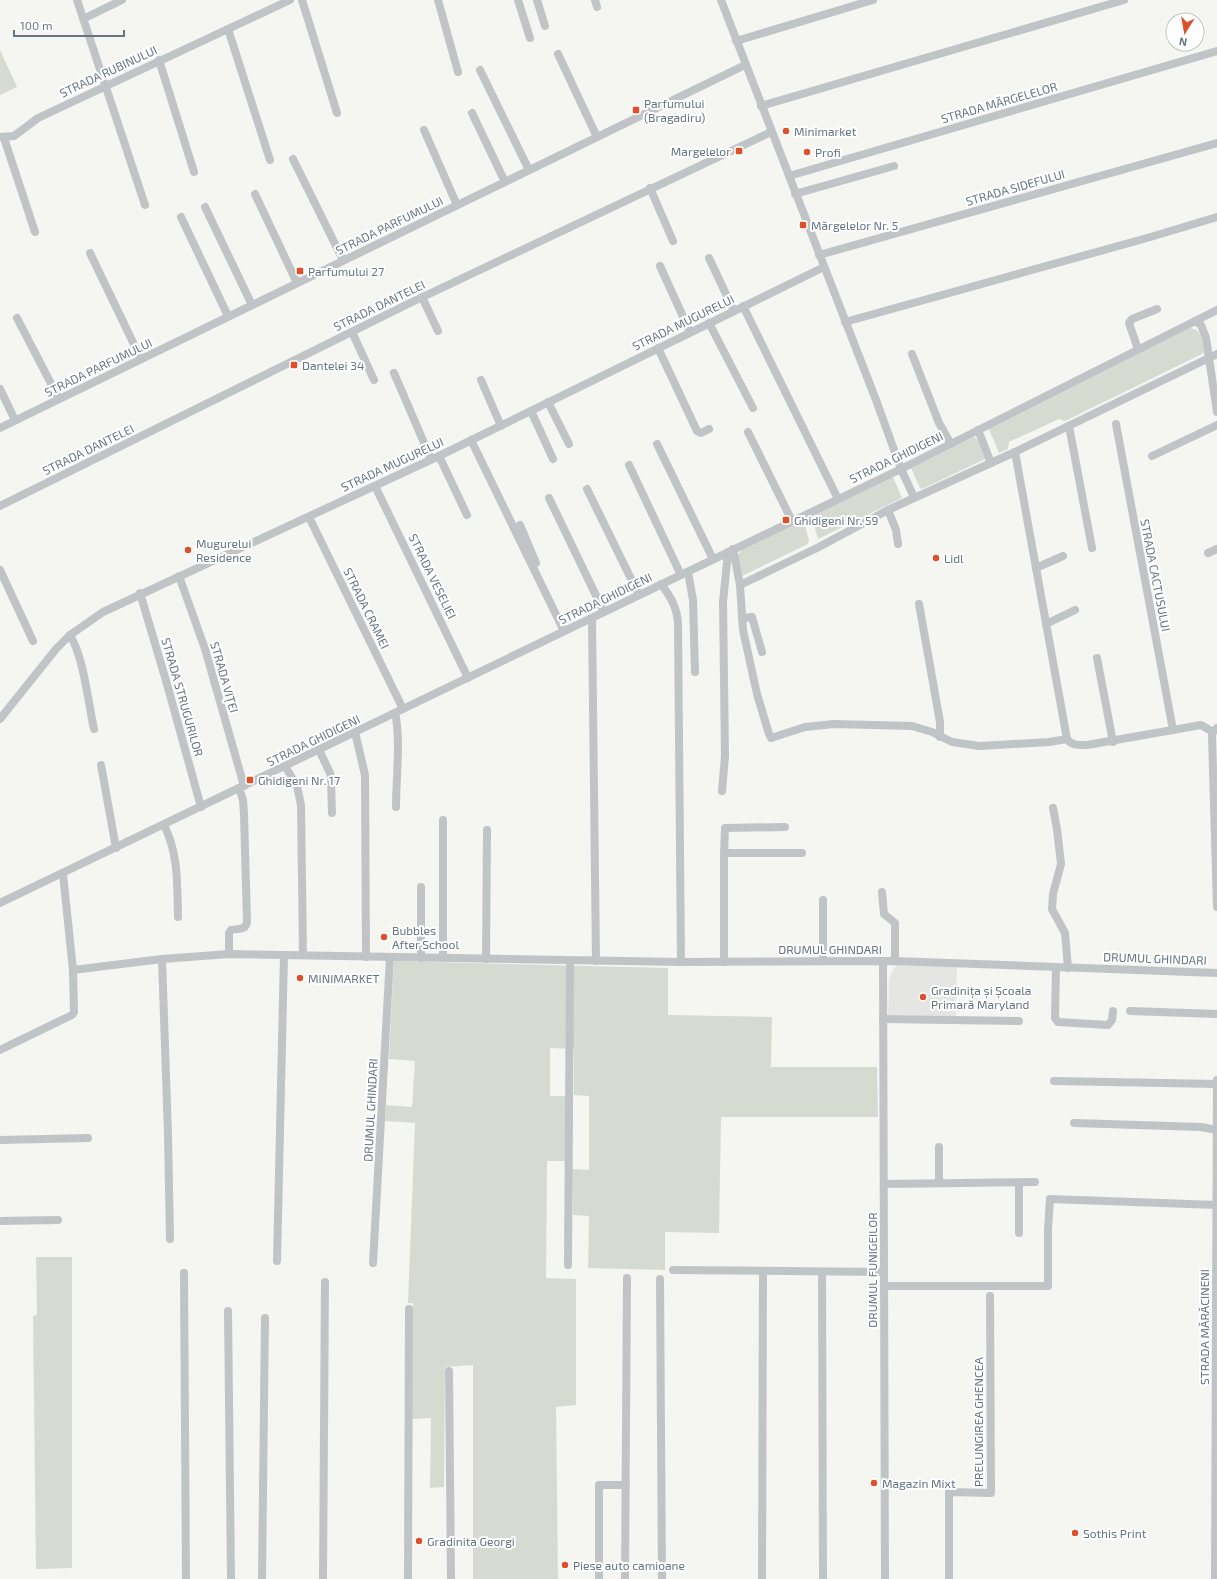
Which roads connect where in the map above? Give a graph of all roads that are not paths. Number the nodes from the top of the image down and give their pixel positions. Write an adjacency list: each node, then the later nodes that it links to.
1 (77, 0): 11 (street)
2 (122, 0): 11 (street)
3 (290, 0): 13 (street, STRADA RUBINULUI)
4 (302, 0): 24 (street)
5 (438, 0): 21 (street)
6 (518, 0): 14 (street)
7 (537, 0): 12 (street)
8 (721, 0): 15 (street)
9 (873, 0): 15 (street)
10 (1124, 0): 23 (street)
11 (83, 19): 22 (street)
12 (545, 26)
13 (228, 28): 18 (street, STRADA RUBINULUI); 32 (street)
14 (530, 38)
15 (736, 41): 19 (street)
16 (1217, 51): 36 (street, STRADA MĂRGELELOR)
17 (558, 54): 29 (street)
18 (159, 60): 22 (street, STRADA RUBINULUI); 35 (street)
19 (746, 65): 23 (street); 29 (street, STRADA PARFUMULUI)
20 (480, 70): 34 (street)
21 (458, 72)
22 (106, 85): 28 (street, STRADA RUBINULUI); 41 (street)
23 (761, 106): 27 (street)
24 (337, 113)
25 (472, 113): 37 (street)
26 (424, 130): 42 (street)
27 (771, 132): 36 (street); 38 (street, STRADA DANTELEI)
28 (2, 137): 46 (street)
29 (597, 137): 34 (street, STRADA PARFUMULUI)
30 (1217, 143): 49 (street, STRADA SIDEFULUI)
31 (293, 159): 51 (street)
32 (270, 160)
33 (894, 166): 40 (street)
34 (529, 170): 37 (street, STRADA PARFUMULUI)
35 (194, 172)
36 (789, 176): 40 (street)
37 (505, 182): 42 (street, STRADA PARFUMULUI)
38 (650, 188): 47 (street); 55 (street, STRADA DANTELEI)
39 (255, 194): 54 (street)
40 (795, 194): 49 (street)
41 (145, 205)
42 (458, 205): 51 (street, STRADA PARFUMULUI)
43 (205, 207): 56 (street)
44 (181, 217): 61 (street)
45 (1217, 217): 64 (street)
46 (35, 232)
47 (673, 241)
48 (90, 253): 74 (street)
49 (819, 255): 53 (street)
50 (709, 258): 60 (street)
51 (342, 260): 54 (street, STRADA PARFUMULUI)
52 (660, 266): 68 (street)
53 (824, 266): 57 (street, STRADA MUGURELUI); 64 (street)
54 (297, 283): 56 (street, STRADA PARFUMULUI)
55 (422, 297): 66 (street); 67 (street, STRADA DANTELEI)
56 (252, 305): 61 (street, STRADA PARFUMULUI)
57 (743, 306): 60 (street, STRADA MUGURELUI); 108 (street)
58 (1156, 309): 70 (street)
59 (1217, 310): 63 (street, STRADA GHIDIGENI)
60 (734, 311): 65 (street, STRADA MUGURELUI)
61 (228, 316): 74 (street, STRADA PARFUMULUI)
62 (17, 318): 79 (street)
63 (1195, 321): 70 (street, STRADA GHIDIGENI); 73 (street)
64 (845, 322): 103 (street)
65 (710, 323): 68 (street, STRADA MUGURELUI); 81 (street)
66 (438, 331)
67 (352, 332): 76 (street); 109 (street, STRADA DANTELEI)
68 (690, 332): 69 (street, STRADA MUGURELUI)
69 (658, 348): 80 (street, STRADA MUGURELUI); 90 (street)
70 (1138, 349): 91 (street, STRADA GHIDIGENI)
71 (912, 354): 96 (street)
72 (1217, 354): 73 (street)
73 (1209, 358): 83 (street); 88 (street)
74 (141, 359): 79 (street, STRADA PARFUMULUI)
75 (394, 373): 99 (street)
76 (374, 380)
77 (481, 380): 87 (street)
78 (0, 389): 84 (street)
79 (59, 399): 84 (street, STRADA PARFUMULUI)
80 (548, 402): 82 (street, STRADA MUGURELUI); 94 (street)
81 (753, 408)
82 (531, 411): 87 (street, STRADA MUGURELUI); 100 (street)
83 (1217, 412)
84 (15, 420): 89 (street, STRADA PARFUMULUI)
85 (1116, 424): 147 (street, STRADA CACTUSULUI)
86 (1217, 425): 98 (street)
87 (501, 426): 93 (street, STRADA MUGURELUI)
88 (1068, 426): 97 (street); 116 (street)
89 (0, 428)
90 (709, 429)
91 (978, 430): 96 (street, STRADA GHIDIGENI); 101 (street)
92 (748, 432): 113 (street)
93 (471, 440): 99 (street, STRADA MUGURELUI); 136 (street)
94 (569, 444)
95 (657, 444): 121 (street)
96 (951, 444): 103 (street, STRADA GHIDIGENI)
97 (1015, 452): 101 (street); 122 (street)
98 (1152, 456)
99 (435, 457): 104 (street, STRADA MUGURELUI); 111 (street)
100 (553, 458)
101 (991, 463): 106 (street)
102 (629, 466): 124 (street)
103 (901, 469): 106 (street); 108 (street, STRADA GHIDIGENI)
104 (376, 486): 112 (street, STRADA MUGURELUI); 142 (street, STRADA VESELIEI)
105 (587, 490): 129 (street)
106 (914, 497): 110 (street)
107 (549, 498): 132 (street)
108 (838, 499): 113 (street, STRADA GHIDIGENI)
109 (0, 506)
110 (888, 510): 115 (street); 127 (street)
111 (467, 515)
112 (309, 517): 125 (street, STRADA MUGURELUI); 143 (street, STRADA CRAMEI)
113 (792, 521): 118 (street, STRADA GHIDIGENI)
114 (520, 525): 136 (street)
115 (898, 544)
116 (1092, 548)
117 (1217, 549): 119 (street)
118 (731, 551): 121 (street, STRADA GHIDIGENI); 127 (street); 157 (street)
119 (1208, 553)
120 (1063, 556): 122 (street)
121 (713, 559): 124 (street, STRADA GHIDIGENI)
122 (1036, 568): 135 (street)
123 (0, 570): 138 (street)
124 (684, 573): 126 (street, STRADA GHIDIGENI); 141 (street)
125 (179, 576): 128 (street, STRADA MUGURELUI); 156 (street, STRADA VIȚEI)
126 (661, 584): 129 (street, STRADA GHIDIGENI); 192 (street)
127 (740, 585): 134 (street)
128 (140, 593): 137 (street, STRADA MUGURELUI); 159 (street, STRADA STRUGURILOR)
129 (639, 595): 132 (street, STRADA GHIDIGENI)
130 (919, 604): 150 (street)
131 (1075, 610): 135 (street)
132 (604, 612): 133 (street, STRADA GHIDIGENI)
133 (592, 618): 136 (street, STRADA GHIDIGENI); 188 (street)
134 (742, 618): 139 (street); 150 (street)
135 (1046, 624): 151 (street)
136 (566, 630): 142 (street, STRADA GHIDIGENI)
137 (70, 635): 145 (street, STRADA MUGURELUI); 146 (street)
138 (32, 641)
139 (762, 652)
140 (1097, 658): 152 (street)
141 (695, 672)
142 (468, 678): 143 (street, STRADA GHIDIGENI)
143 (403, 709): 144 (street, STRADA GHIDIGENI)
144 (395, 713): 149 (street, STRADA GHIDIGENI); 160 (street)
145 (1, 714)
146 (94, 729)
147 (1173, 730): 148 (street); 152 (street)
148 (1215, 730): 158 (street)
149 (355, 732): 153 (street, STRADA GHIDIGENI); 181 (street)
150 (940, 737): 151 (street)
151 (1070, 742): 152 (street)
152 (1113, 742)
153 (318, 750): 155 (street, STRADA GHIDIGENI); 162 (street)
154 (101, 766): 168 (street)
155 (285, 766): 156 (street, STRADA GHIDIGENI); 180 (street)
156 (242, 787): 159 (street, STRADA GHIDIGENI); 178 (street)
157 (722, 791)
158 (1216, 803): 167 (street)
159 (200, 807): 164 (street, STRADA GHIDIGENI)
160 (396, 807)
161 (1053, 808): 195 (street)
162 (332, 813)
163 (443, 820): 184 (street)
164 (164, 825): 168 (street, STRADA GHIDIGENI); 177 (street)
165 (785, 827): 170 (street)
166 (487, 830): 185 (street)
167 (1216, 841): 176 (street)
168 (116, 848): 171 (street, STRADA GHIDIGENI)
169 (802, 853): 170 (street)
170 (724, 855): 193 (street)
171 (63, 874): 175 (street, STRADA GHIDIGENI); 196 (street)
172 (421, 887): 183 (street)
173 (882, 892): 191 (street)
174 (823, 900): 189 (street)
175 (0, 904)
176 (1217, 907)
177 (178, 918)
178 (229, 954): 179 (street, DRUMUL GHINDARI); 186 (street, DRUMUL GHINDARI)
179 (284, 955): 180 (street, DRUMUL GHINDARI); 222 (street)
180 (303, 955): 181 (street, DRUMUL GHINDARI)
181 (366, 957): 182 (street, DRUMUL GHINDARI)
182 (390, 957): 183 (street, DRUMUL GHINDARI); 223 (street, DRUMUL GHINDARI)
183 (421, 958): 184 (street, DRUMUL GHINDARI)
184 (443, 958): 185 (street, DRUMUL GHINDARI)
185 (486, 959): 187 (street, DRUMUL GHINDARI)
186 (162, 960): 196 (street, DRUMUL GHINDARI); 221 (street)
187 (570, 960): 188 (street, DRUMUL GHINDARI); 225 (street)
188 (596, 961): 192 (street, DRUMUL GHINDARI)
189 (823, 961): 190 (street, DRUMUL GHINDARI); 193 (street, DRUMUL GHINDARI)
190 (883, 961): 191 (street, DRUMUL GHINDARI); 201 (street, DRUMUL FUNIGEILOR)
191 (895, 961): 194 (street, DRUMUL GHINDARI)
192 (681, 962): 193 (street, DRUMUL GHINDARI)
193 (724, 962)
194 (1056, 967): 195 (street, DRUMUL GHINDARI); 198 (street)
195 (1068, 968): 197 (street, DRUMUL GHINDARI)
196 (73, 970): 203 (street)
197 (1217, 972)
198 (1113, 1010)
199 (1130, 1011): 200 (street)
200 (1217, 1014)
201 (884, 1019): 202 (street); 215 (street, DRUMUL FUNIGEILOR)
202 (1019, 1021)
203 (0, 1050)
204 (1217, 1080): 206 (street, STRADA MĂRĂCINENI)
205 (1054, 1081): 206 (street)
206 (1217, 1084): 208 (street, STRADA MĂRĂCINENI)
207 (1074, 1123): 208 (street)
208 (1217, 1130): 212 (street, STRADA MĂRĂCINENI)
209 (88, 1138): 210 (street)
210 (0, 1140)
211 (939, 1147): 216 (street)
212 (1217, 1172): 217 (street, STRADA MĂRĂCINENI)
213 (1035, 1182): 214 (street)
214 (1018, 1183): 216 (street); 220 (street)
215 (884, 1184): 216 (street); 230 (street, DRUMUL FUNIGEILOR)
216 (939, 1184)
217 (1217, 1205): 224 (street, STRADA MĂRĂCINENI); 234 (street)
218 (58, 1220): 219 (street)
219 (0, 1222)
220 (1019, 1233)
221 (170, 1239)
222 (278, 1260)
223 (373, 1263)
224 (1216, 1263): 240 (street, STRADA MĂRĂCINENI)
225 (568, 1265)
226 (673, 1270): 227 (street)
227 (763, 1271): 229 (street); 251 (street)
228 (184, 1272): 242 (street)
229 (822, 1272): 230 (street); 252 (street)
230 (884, 1272): 234 (street, DRUMUL FUNIGEILOR)
231 (627, 1278): 241 (street)
232 (660, 1279): 250 (street)
233 (325, 1282): 245 (street)
234 (884, 1286): 253 (street, DRUMUL FUNIGEILOR)
235 (990, 1296): 254 (street, PRELUNGIREA GHENCEA)
236 (409, 1309): 246 (street)
237 (228, 1311): 243 (street)
238 (265, 1318): 244 (street)
239 (450, 1371): 247 (street)
240 (1216, 1450): 255 (street, STRADA MĂRĂCINENI)
241 (626, 1485): 248 (street); 249 (street)
242 (186, 1579)
243 (231, 1579)
244 (262, 1579)
245 (323, 1579)
246 (408, 1579)
247 (451, 1579)
248 (599, 1579)
249 (625, 1579)
250 (662, 1579)
251 (762, 1579)
252 (823, 1579)
253 (885, 1579)
254 (949, 1579)
255 (1215, 1579)

